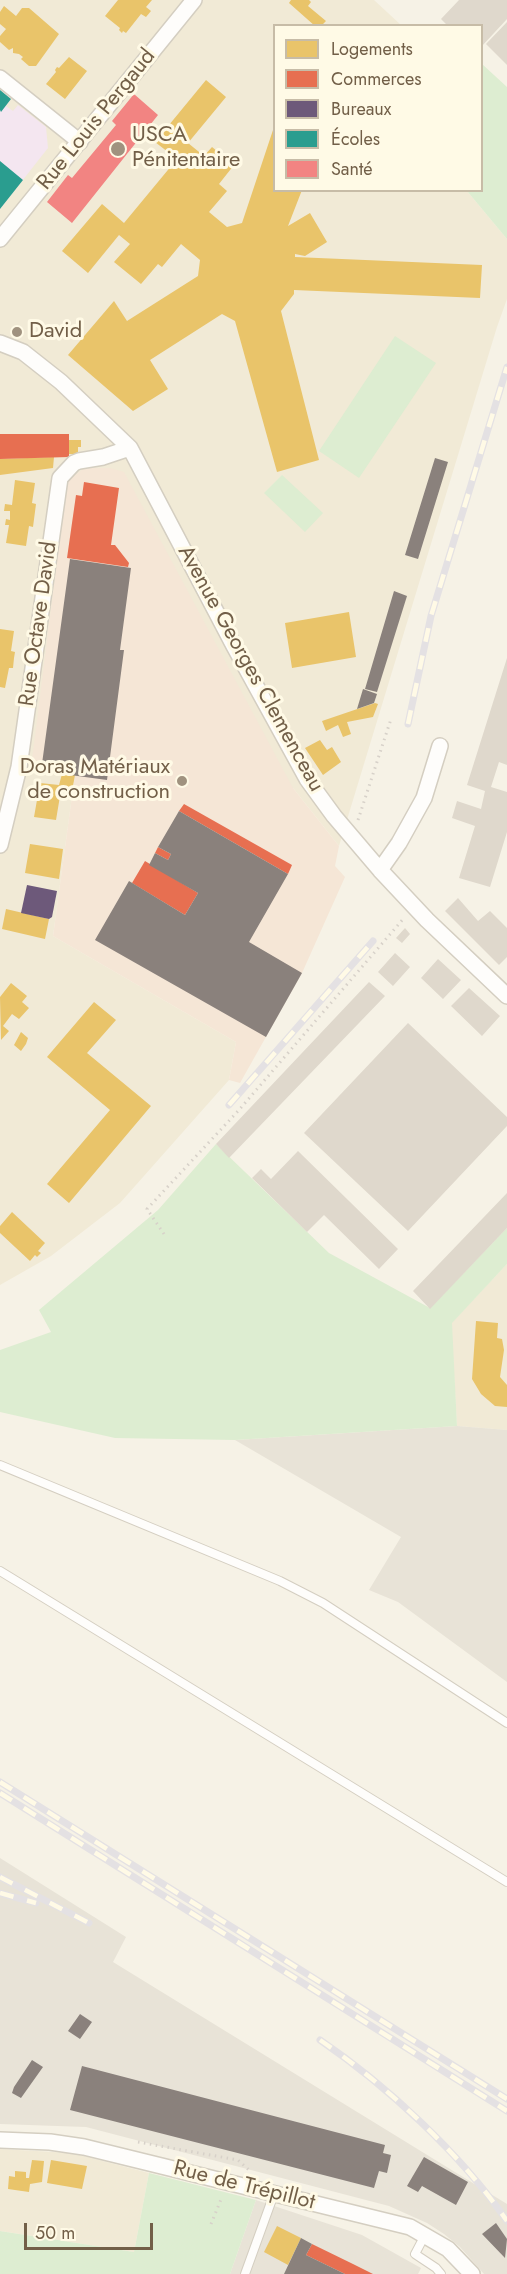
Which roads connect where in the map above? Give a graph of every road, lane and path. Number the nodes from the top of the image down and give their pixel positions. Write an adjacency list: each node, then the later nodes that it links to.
1 (194, 0): 3 (street, Rue Louis Pergaud)
2 (0, 78): 3 (street)
3 (80, 142): 4 (street, Rue Louis Pergaud)
4 (0, 239)
5 (0, 333): 7 (street)
6 (0, 343): 7 (street, Avenue Georges Clemenceau)
7 (23, 352): 8 (street, Avenue Georges Clemenceau)
8 (130, 448): 11 (street, Avenue Georges Clemenceau); 12 (street, Rue Octave David)
9 (391, 719): 11 (path)
10 (440, 746): 13 (street)
11 (352, 839): 13 (street, Avenue Georges Clemenceau)
12 (0, 845)
13 (380, 870): 14 (street, Avenue Georges Clemenceau)
14 (414, 906): 15 (street, Avenue Georges Clemenceau); 16 (path)
15 (507, 996)
16 (164, 1234)
17 (0, 1465): 19 (lane)
18 (0, 1571): 20 (lane)
19 (507, 1723)
20 (507, 1882)
21 (0, 2140): 22 (street, Rue de Trépillot)
22 (228, 2182): 23 (street, Rue de Trépillot); 24 (path)
23 (274, 2194): 25 (street, Rue de Trépillot); 26 (lane)
24 (211, 2224)
25 (425, 2235): 27 (lane); 28 (street, Rue de Trépillot)
26 (245, 2274)
27 (441, 2274)
28 (472, 2274)

